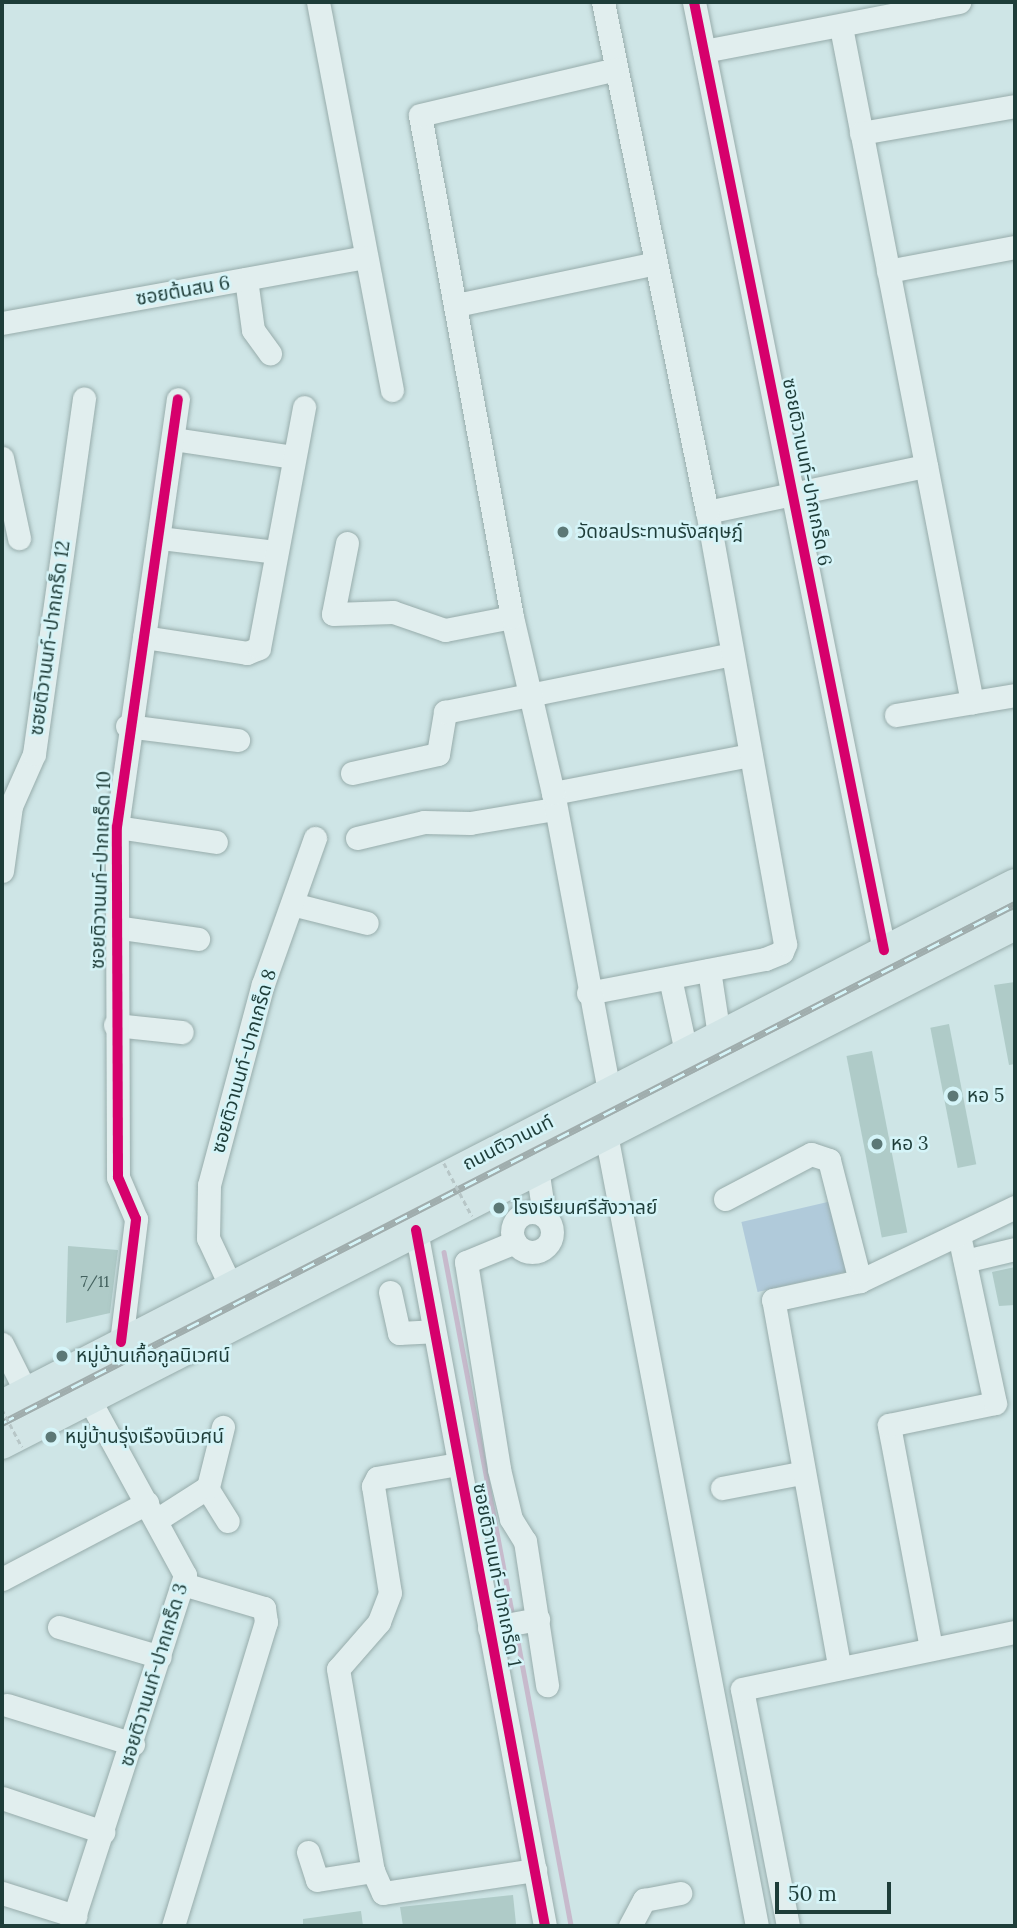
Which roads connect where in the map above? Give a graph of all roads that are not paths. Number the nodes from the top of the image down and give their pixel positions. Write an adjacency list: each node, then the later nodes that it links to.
1 (318, 2): 12 (street)
2 (603, 2): 8 (street)
3 (694, 2): 7 (street, ซอยติวานนท์-ปากเกร็ด 6)
4 (959, 2): 5 (street)
5 (896, 7): 6 (street)
6 (841, 27): 7 (street); 10 (street)
7 (704, 51): 27 (street, ซอยติวานนท์-ปากเกร็ด 6)
8 (616, 69): 13 (street); 16 (street)
9 (1015, 106): 10 (street)
10 (861, 133): 14 (street)
11 (1015, 247): 14 (street)
12 (364, 257): 15 (street, ซอยต้นสน 6); 19 (street)
13 (656, 263): 16 (street); 28 (street)
14 (888, 271): 26 (street)
15 (246, 279): 17 (street, ซอยต้นสน 6); 18 (street)
16 (457, 305): 33 (street)
17 (2, 323)
18 (270, 354)
19 (392, 390)
20 (84, 399): 49 (street, ซฮยติวานนท์-ปากเกร็ด 12)
21 (178, 399): 23 (street, ซอยติวานนท์-ปากเกร็ด 10)
22 (304, 407): 24 (street)
23 (174, 439): 24 (street); 30 (street, ซอยติวานนท์-ปากเกร็ด 10)
24 (293, 457): 32 (street)
25 (2, 458): 29 (street)
26 (926, 466): 27 (street); 38 (street)
27 (785, 494): 28 (street); 56 (street, ซอยติวานนท์-ปากเกร็ด 6)
28 (717, 509): 35 (street)
29 (19, 538)
30 (160, 538): 32 (street); 34 (street, ซอยติวานนท์-ปากเกร็ด 10)
31 (347, 543): 33 (street)
32 (276, 552): 34 (street)
33 (512, 617): 36 (street)
34 (145, 638): 40 (street, ซอยติวานนท์-ปากเกร็ด 10)
35 (732, 654): 36 (street); 42 (street)
36 (530, 695): 43 (street); 44 (street)
37 (1015, 695): 38 (street)
38 (972, 702): 39 (street)
39 (896, 715)
40 (127, 726): 41 (street); 45 (street, ซอยติวานนท์-ปากเกร็ด 10)
41 (238, 740)
42 (750, 755): 44 (street); 57 (street)
43 (352, 773)
44 (554, 801): 47 (street); 60 (street)
45 (117, 827): 48 (street); 54 (street, ซอยติวานนท์-ปากเกร็ด 10)
46 (315, 838): 51 (street, ซอยติวานนท์-ปากเกร็ด 8)
47 (357, 838)
48 (216, 842)
49 (2, 871)
50 (1015, 884): 56 (main road, ถนนติวานนท์)
51 (292, 904): 52 (street); 76 (street, ซอยติวานนท์-ปากเกร็ด 8)
52 (367, 923)
53 (1015, 925): 61 (main road, ถนนติวานนท์)
54 (115, 928): 55 (street); 62 (street, ซอยติวานนท์-ปากเกร็ด 10)
55 (198, 939)
56 (884, 950): 59 (main road, ถนนติวานนท์)
57 (709, 970): 58 (street); 64 (street)
58 (670, 978): 60 (street); 65 (street)
59 (808, 989): 61 (main road); 64 (main road, ถนนติวานนท์)
60 (587, 993): 66 (street)
61 (824, 1023): 67 (main road, ถนนติวานนท์)
62 (115, 1024): 63 (street); 79 (street, ซอยติวานนท์-ปากเกร็ด 10)
63 (182, 1032)
64 (719, 1035): 65 (main road, ถนนติวานนท์)
65 (686, 1052): 66 (main road, ถนนติวานนท์)
66 (609, 1091): 67 (main road); 76 (main road, ถนนติวานนท์)
67 (613, 1130): 68 (main road, ถนนติวานนท์); 116 (street)
68 (537, 1168): 71 (main road, ถนนติวานนท์); 86 (street)
69 (725, 1199): 75 (street)
70 (1015, 1207): 72 (street)
71 (416, 1230): 78 (street, ซอยติวานนท์-ปากเกร็ด 1); 81 (main road, ถนนติวานนท์)
72 (959, 1235): 74 (street); 75 (street)
73 (1015, 1249): 74 (street)
74 (965, 1261): 82 (street)
75 (860, 1281): 88 (street)
76 (230, 1285): 79 (main road, ถนนติวานนท์)
77 (390, 1292): 78 (street)
78 (433, 1331): 87 (street, ซอยติวานนท์-ปากเกร็ด 1)
79 (121, 1342): 83 (main road, ถนนติวานนท์)
80 (2, 1344): 83 (street)
81 (89, 1399): 85 (main road, ถนนติวานนท์); 91 (street, ซอยติวานนท์-ปากเกร็ด 3)
82 (1005, 1401): 99 (street)
83 (10, 1402)
84 (223, 1427): 89 (street)
85 (12, 1445)
86 (499, 1469): 87 (street); 95 (street)
87 (459, 1470): 97 (street, ซอยติวานนท์-ปากเกร็ด 1); 109 (street)
88 (801, 1473): 90 (street); 101 (street)
89 (207, 1488): 91 (street); 92 (street)
90 (722, 1488)
91 (152, 1511): 93 (street); 94 (street, ซอยติวานนท์-ปากเกร็ด 3)
92 (228, 1521)
93 (2, 1578)
94 (183, 1584): 100 (street, ซอยติวานนท์-ปากเกร็ด 3); 113 (street)
95 (538, 1619): 97 (street); 102 (street)
96 (59, 1627): 100 (street)
97 (489, 1628): 108 (street, ซอยติวานนท์-ปากเกร็ด 1)
98 (1015, 1632): 99 (street)
99 (931, 1648): 101 (street)
100 (160, 1657): 104 (street, ซอยติวานนท์-ปากเกร็ด 3)
101 (839, 1665): 117 (street)
102 (547, 1685)
103 (7, 1705): 104 (street)
104 (133, 1744): 106 (street, ซอยติวานนท์-ปากเกร็ด 3)
105 (2, 1798): 106 (street)
106 (103, 1832): 112 (street, ซอยติวานนท์-ปากเกร็ด 3)
107 (308, 1852): 109 (street)
108 (536, 1870): 109 (street); 114 (street, ซอยติวานนท์-ปากเกร็ด 1)
109 (373, 1871)
110 (2, 1893): 112 (street)
111 (680, 1893): 115 (street)
112 (73, 1921)
113 (173, 1926)
114 (545, 1926)
115 (630, 1926)
116 (757, 1926)
117 (789, 1926)

